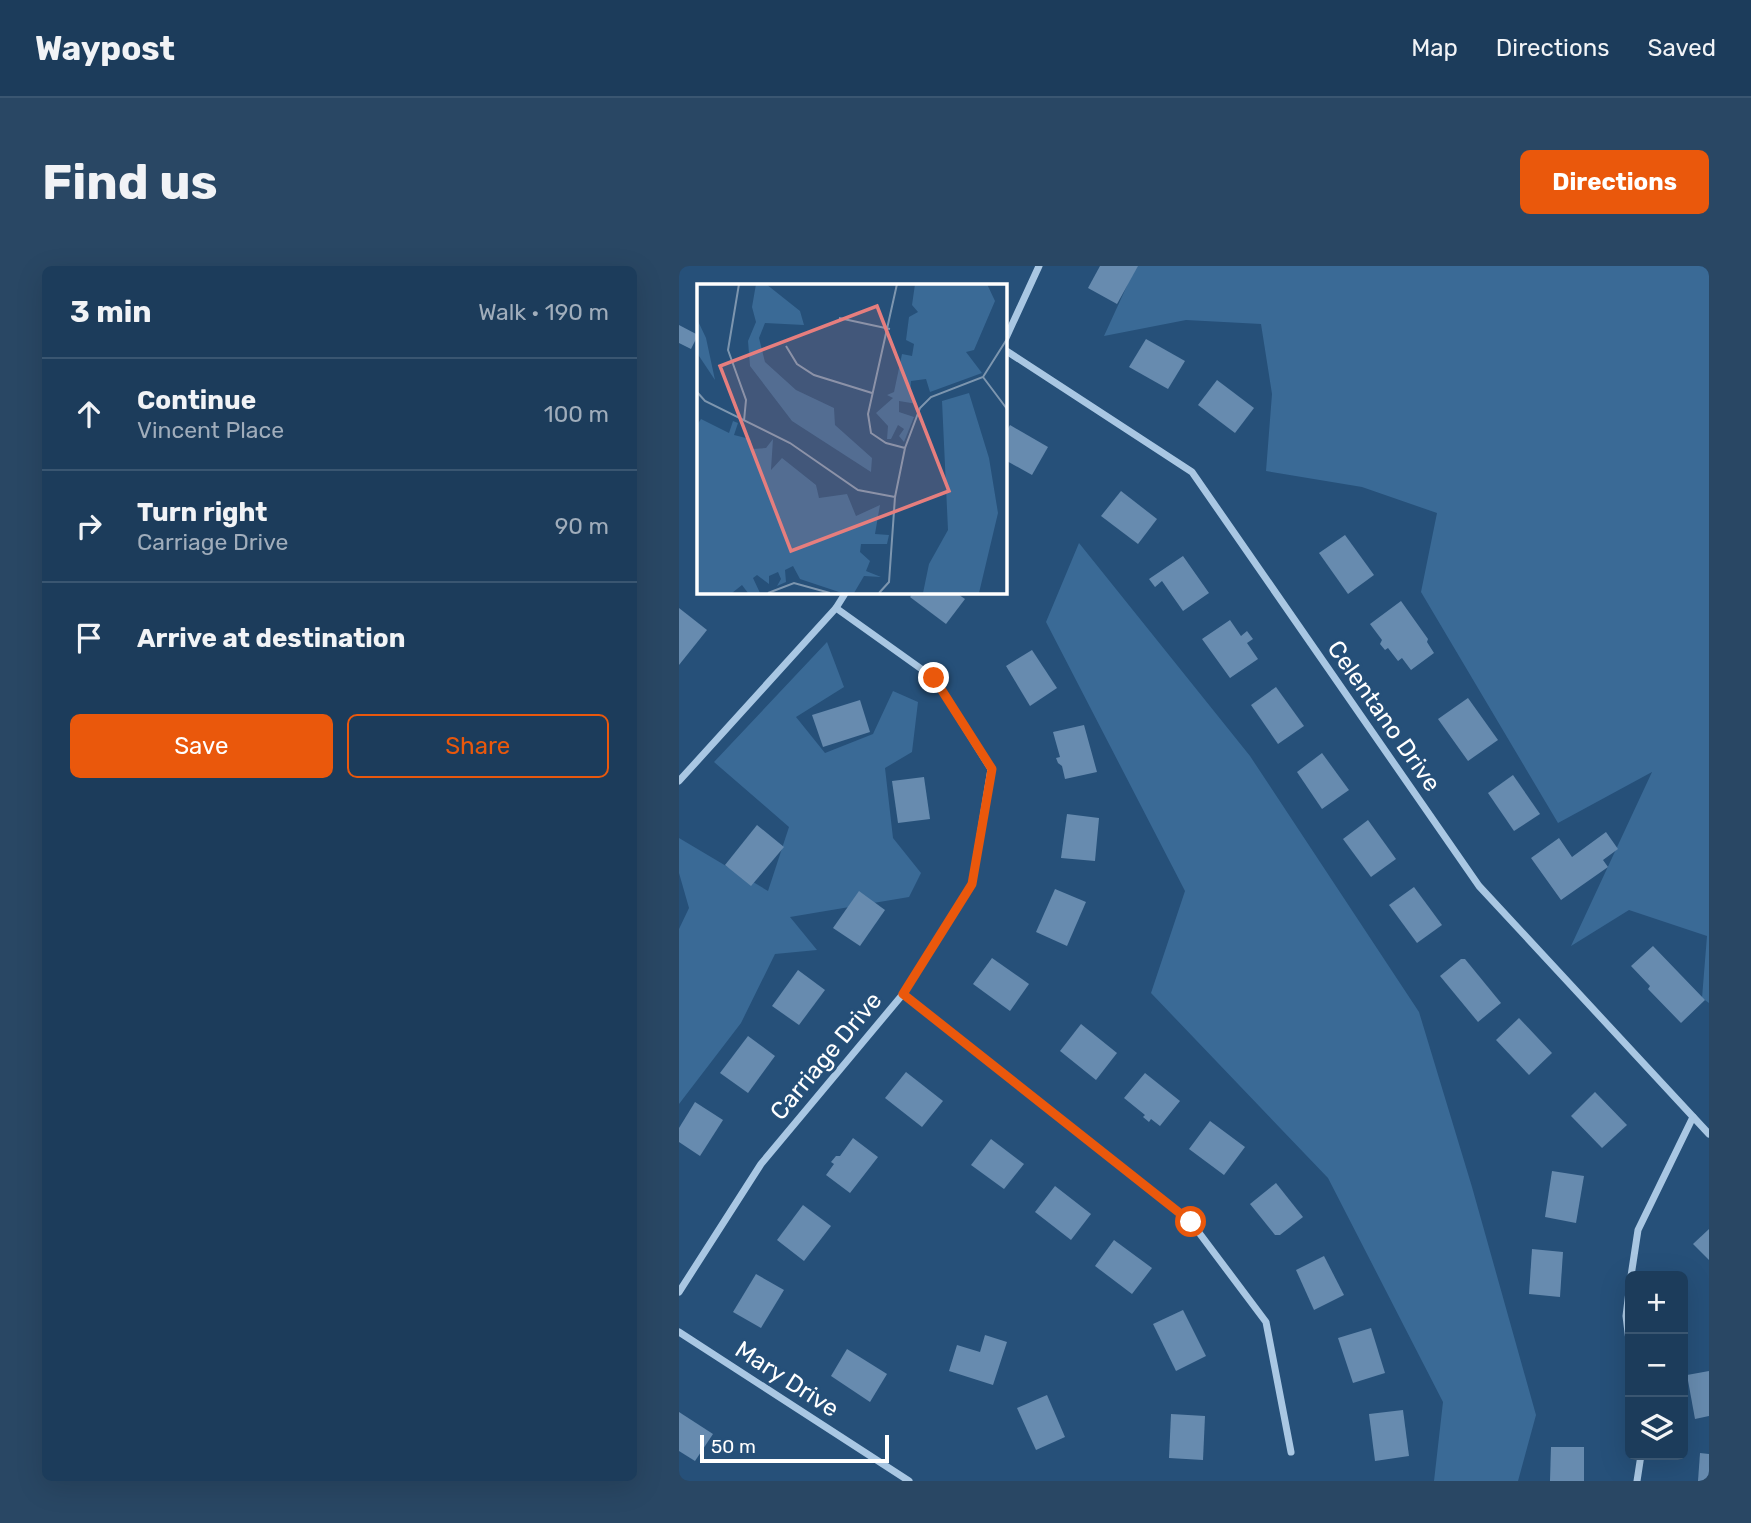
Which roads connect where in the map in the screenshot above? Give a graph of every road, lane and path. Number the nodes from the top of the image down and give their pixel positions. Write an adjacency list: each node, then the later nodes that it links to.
1 (1039, 266): 2 (street)
2 (1006, 338)
3 (1006, 351): 8 (street, Celentano Drive)
4 (845, 593): 5 (street)
5 (836, 608): 6 (street); 7 (street, Carriage Drive)
6 (679, 781)
7 (903, 994): 11 (street, Carriage Drive); 13 (street)
8 (1693, 1117): 9 (street, Celentano Drive); 10 (street)
9 (1709, 1134)
10 (1632, 1271)
11 (679, 1292)
12 (679, 1332): 15 (street, Mary Drive)
13 (1291, 1452)
14 (1640, 1460): 16 (street)
15 (909, 1481)
16 (1637, 1481)

